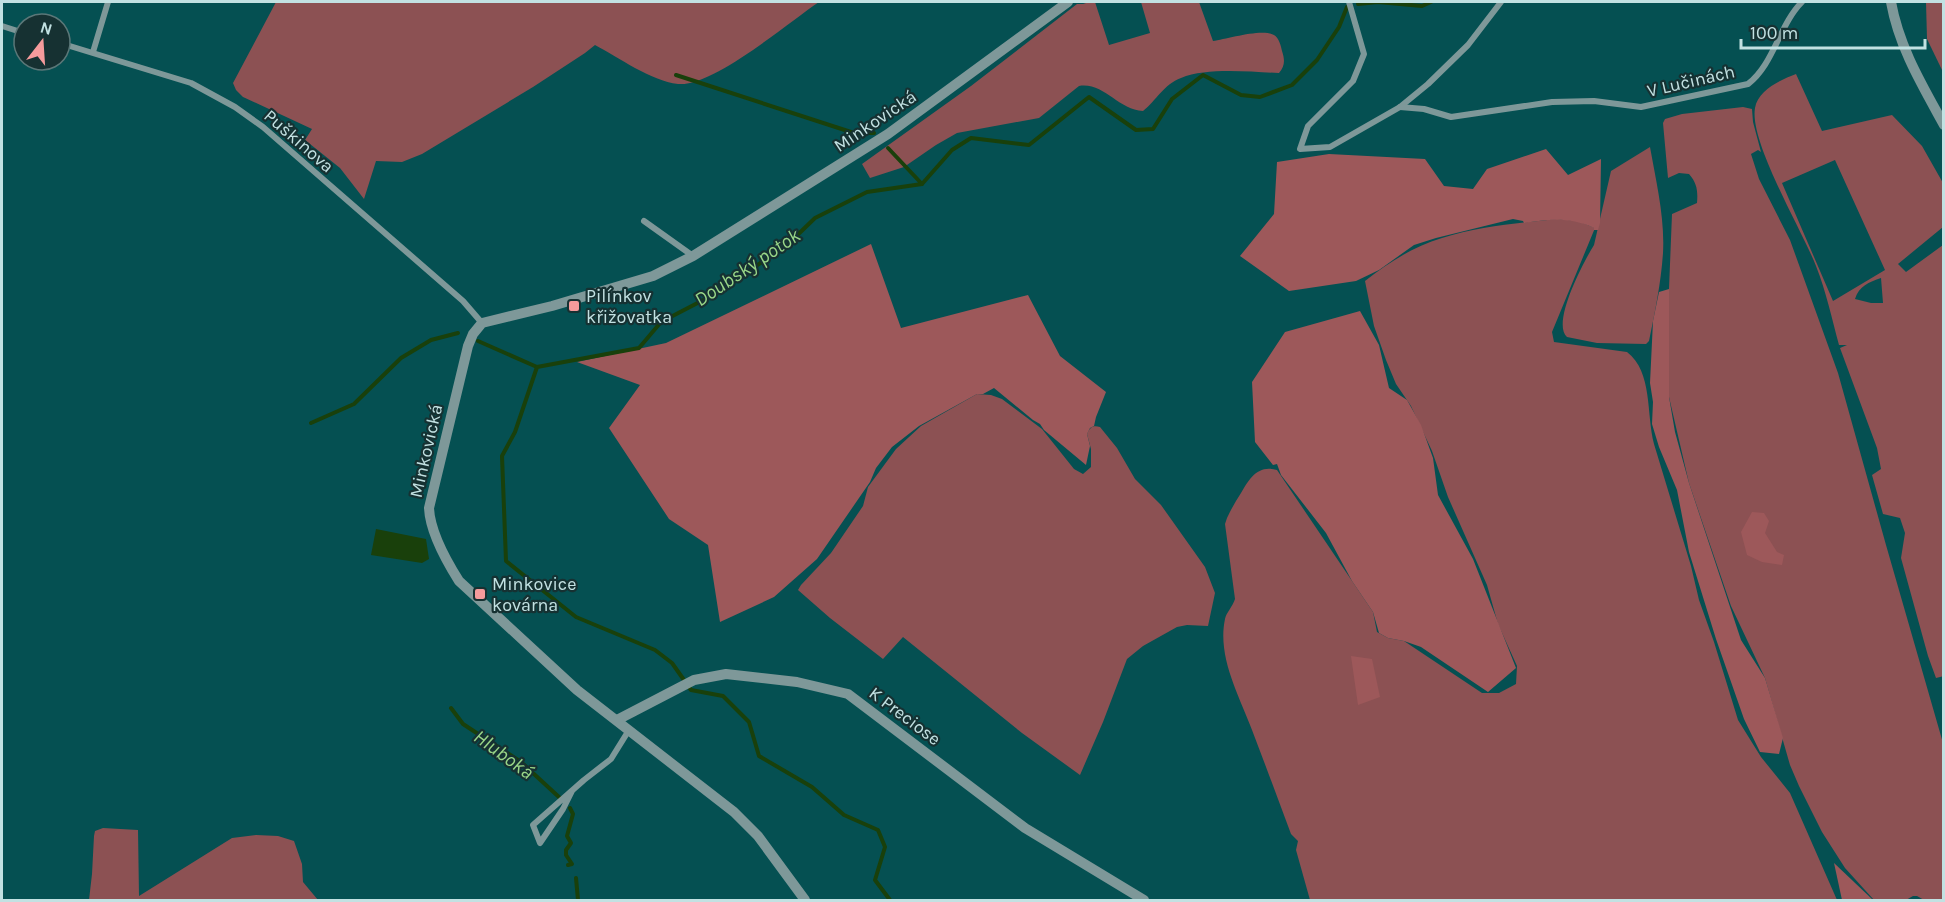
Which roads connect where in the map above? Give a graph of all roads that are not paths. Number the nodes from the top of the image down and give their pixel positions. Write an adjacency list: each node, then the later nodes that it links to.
1 (108, 2): 8 (street)
2 (1068, 2): 12 (street, Minkovická)
3 (1349, 2): 9 (street)
4 (1501, 2): 9 (street)
5 (1802, 2): 9 (street, V Lučinách)
6 (1891, 2): 10 (street)
7 (72, 46): 8 (street, Puškinova)
8 (93, 52): 13 (street, Puškinova)
9 (1400, 107)
10 (1944, 125)
11 (644, 221): 12 (street)
12 (693, 256): 13 (street, Minkovická)
13 (482, 323): 14 (street, Minkovická)
14 (617, 720): 15 (street, Minkovická); 18 (street, K Preciose)
15 (629, 730): 16 (street); 17 (street, Minkovická)
16 (572, 791): 16 (street)
17 (805, 900)
18 (1144, 900)

